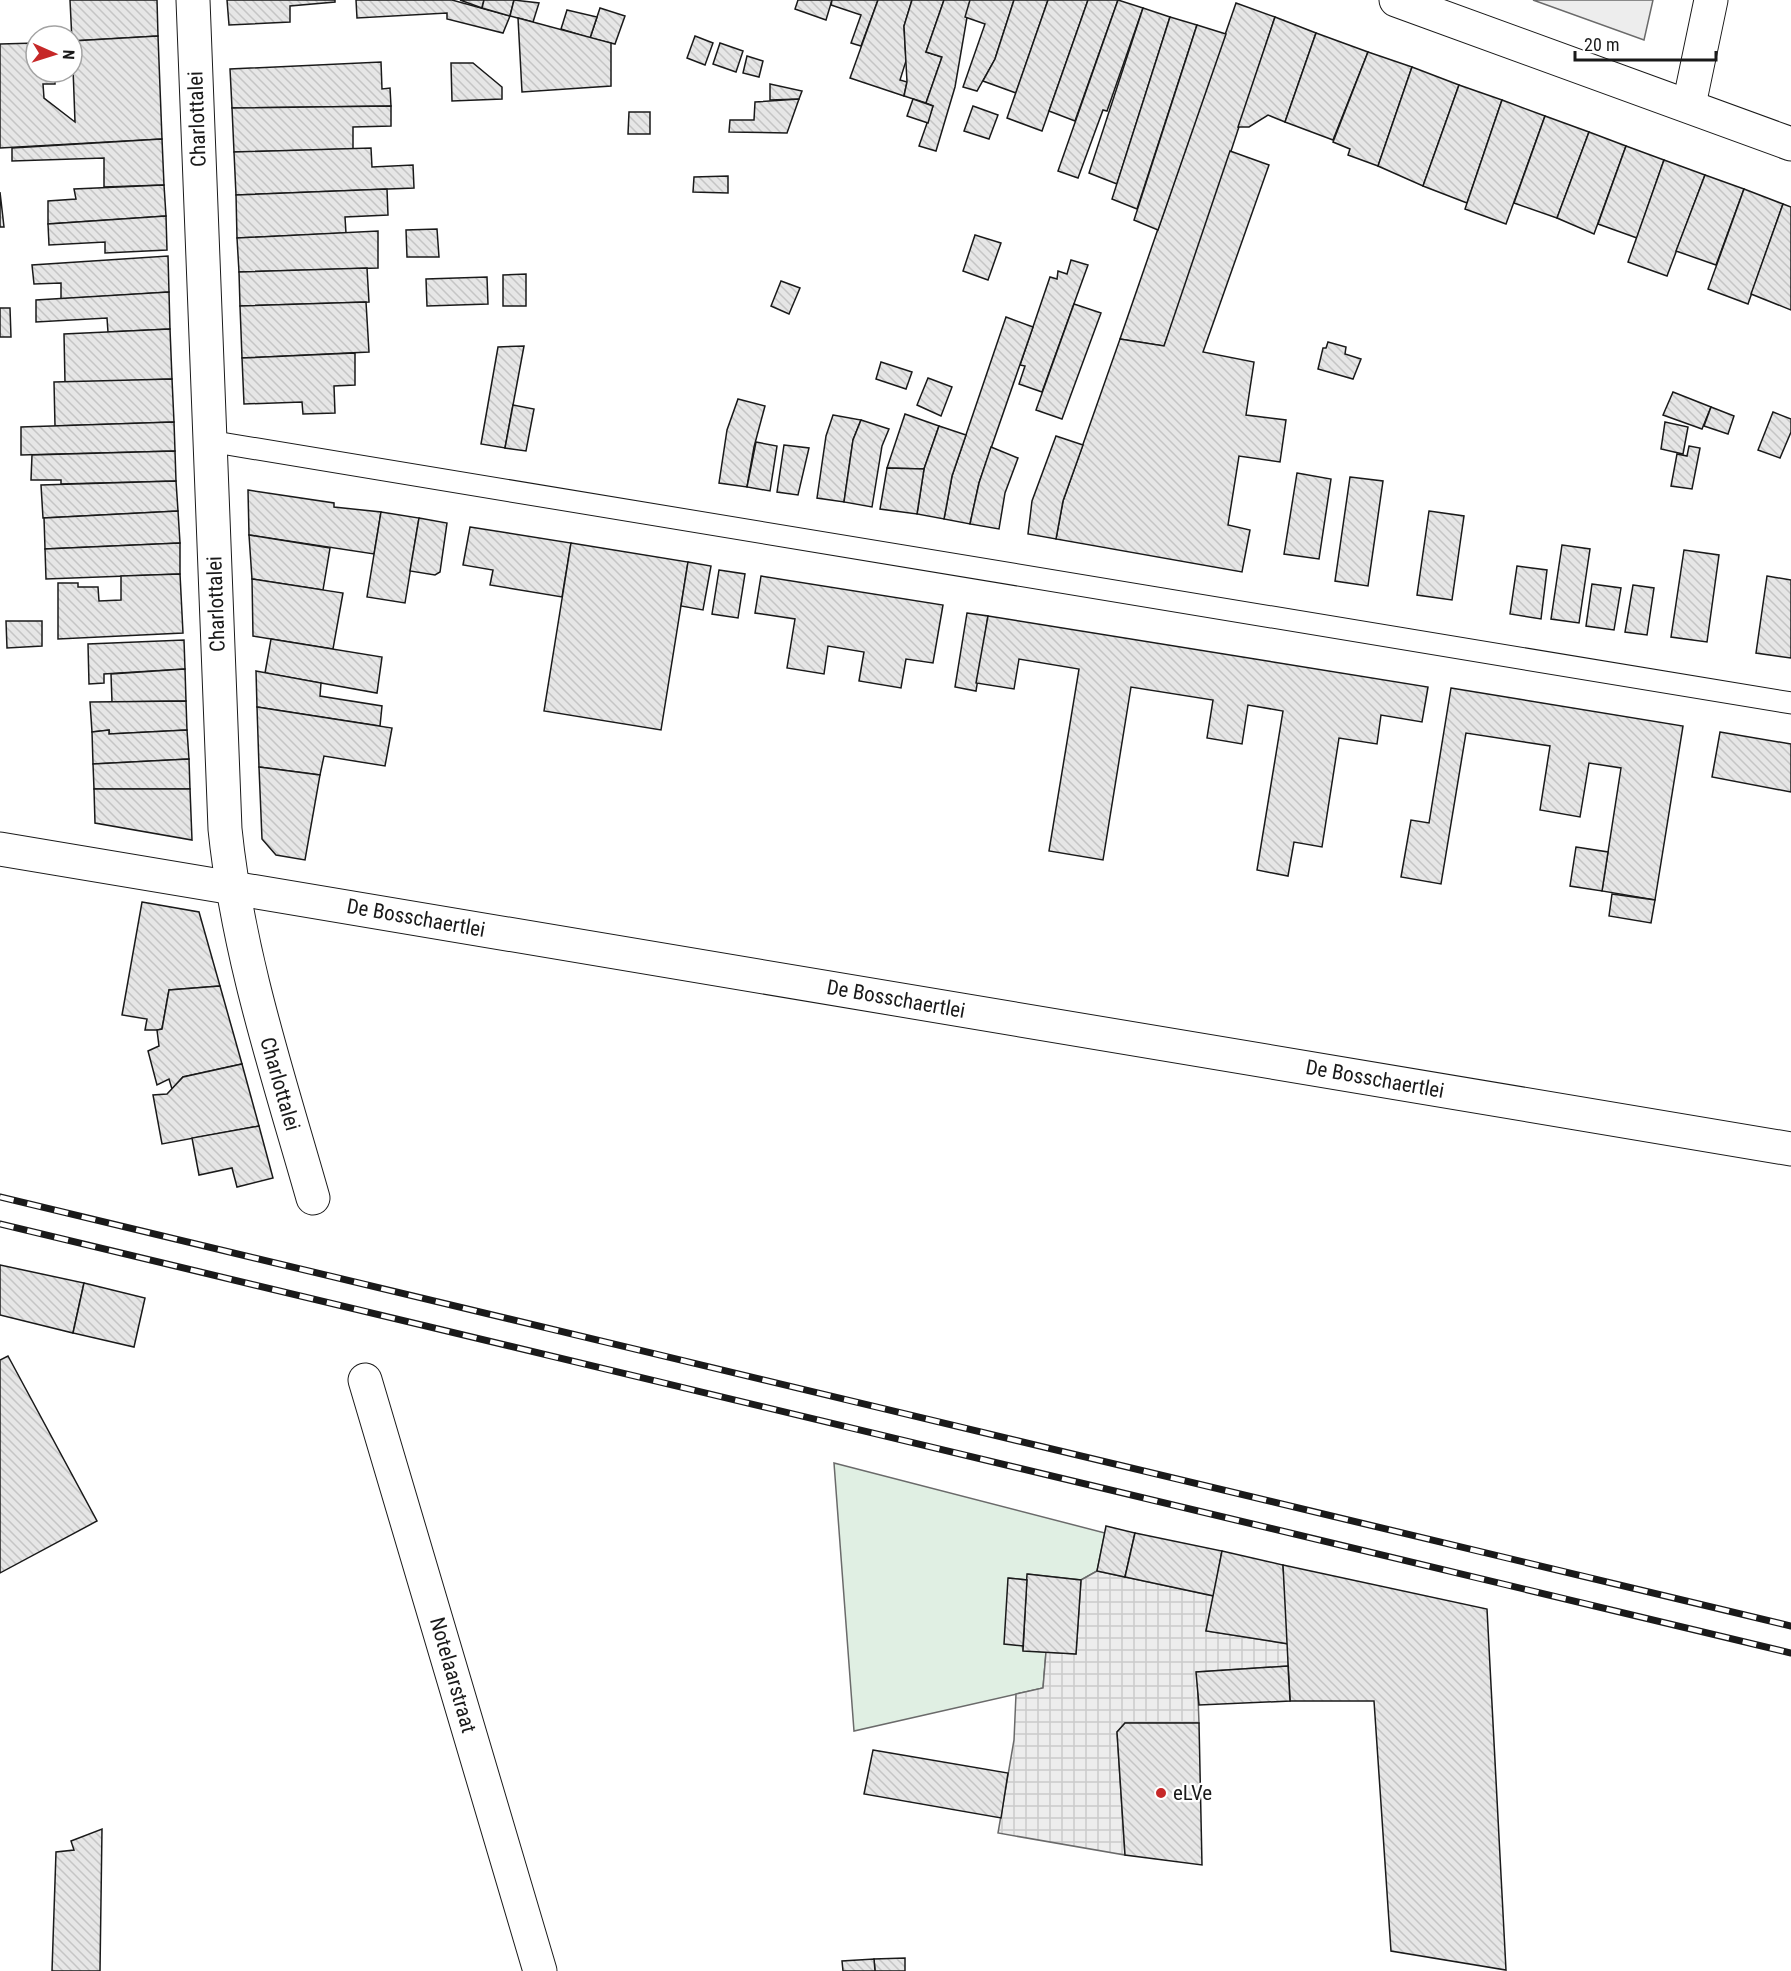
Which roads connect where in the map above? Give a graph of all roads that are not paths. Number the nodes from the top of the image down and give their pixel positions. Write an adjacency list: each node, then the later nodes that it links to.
1 (193, 0): 6 (street, Charlottalei)
2 (1396, 0): 4 (street)
3 (1711, 0): 4 (street)
4 (1689, 105): 5 (street)
5 (1791, 144)
6 (208, 441): 7 (lane); 9 (street, Charlottalei)
7 (1791, 703)
8 (0, 849): 9 (street, De Bosschaertlei)
9 (231, 887): 10 (street, De Bosschaertlei); 11 (street, Charlottalei)
10 (1791, 1149)
11 (313, 1198)
12 (365, 1380): 13 (street, Notelaarstraat)
13 (540, 1971)

